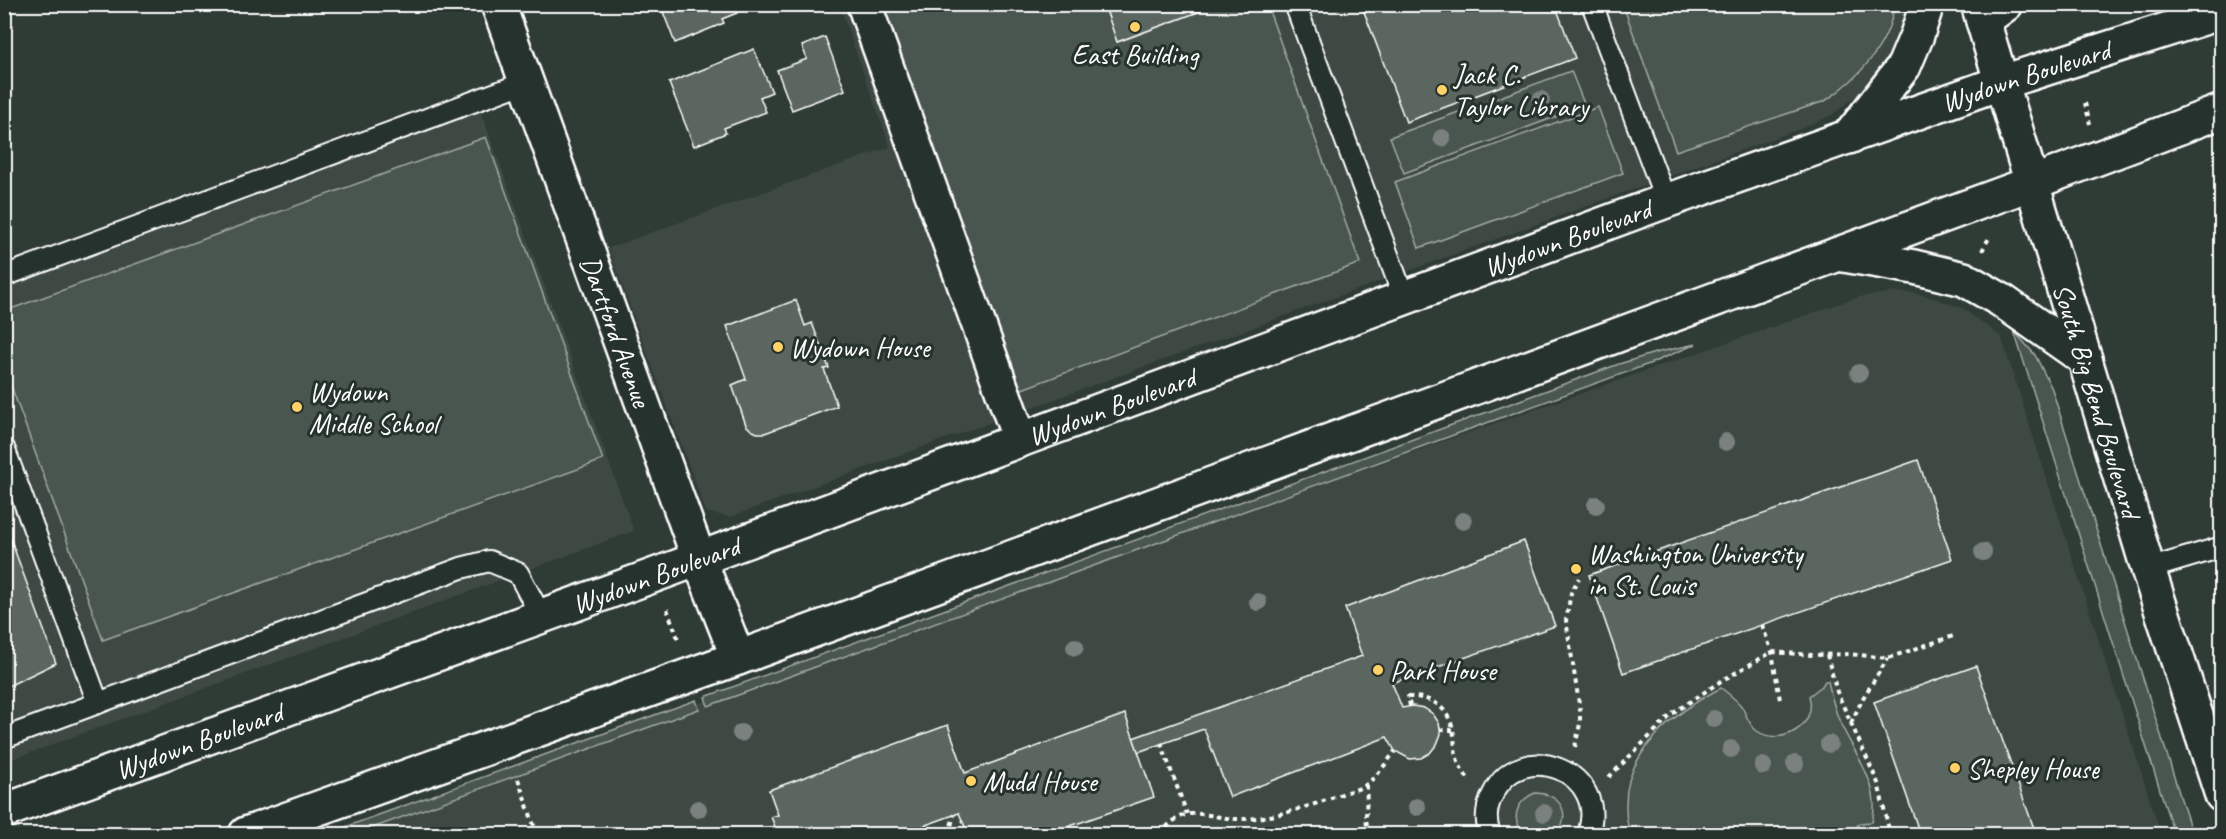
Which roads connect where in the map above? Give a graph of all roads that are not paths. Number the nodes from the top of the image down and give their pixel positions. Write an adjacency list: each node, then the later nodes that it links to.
1 (498, 4): 8 (street, Dartford Avenue)
2 (864, 4): 18 (street)
3 (1295, 4): 16 (lane)
4 (1592, 4): 13 (lane)
5 (1927, 4): 11 (street)
6 (1989, 10): 9 (street, South Big Bend Boulevard)
7 (2222, 12): 9 (street, Wydown Boulevard)
8 (526, 82): 15 (lane); 21 (street, Dartford Avenue)
9 (2000, 83): 11 (street, Wydown Boulevard); 12 (street, South Big Bend Boulevard)
10 (2217, 116): 12 (street)
11 (1849, 137): 13 (street, Wydown Boulevard)
12 (2032, 183): 14 (street); 17 (street, South Big Bend Boulevard)
13 (1666, 201): 16 (street, Wydown Boulevard)
14 (1838, 254): 17 (street); 24 (street)
15 (4, 276)
16 (1404, 298): 18 (street, Wydown Boulevard)
17 (2085, 359): 22 (street, South Big Bend Boulevard)
18 (1020, 440): 21 (street, Wydown Boulevard)
19 (4, 448): 25 (lane)
20 (2222, 547): 22 (lane)
21 (699, 559): 23 (street, Wydown Boulevard); 24 (street, Dartford Avenue)
22 (2148, 569): 27 (street, South Big Bend Boulevard)
23 (541, 616): 25 (lane); 28 (street, Wydown Boulevard)
24 (738, 658): 29 (street)
25 (98, 703): 26 (lane)
26 (4, 738)
27 (2222, 795)
28 (4, 811)
29 (246, 834)
30 (1490, 834): 31 (lane)
31 (1588, 834)

